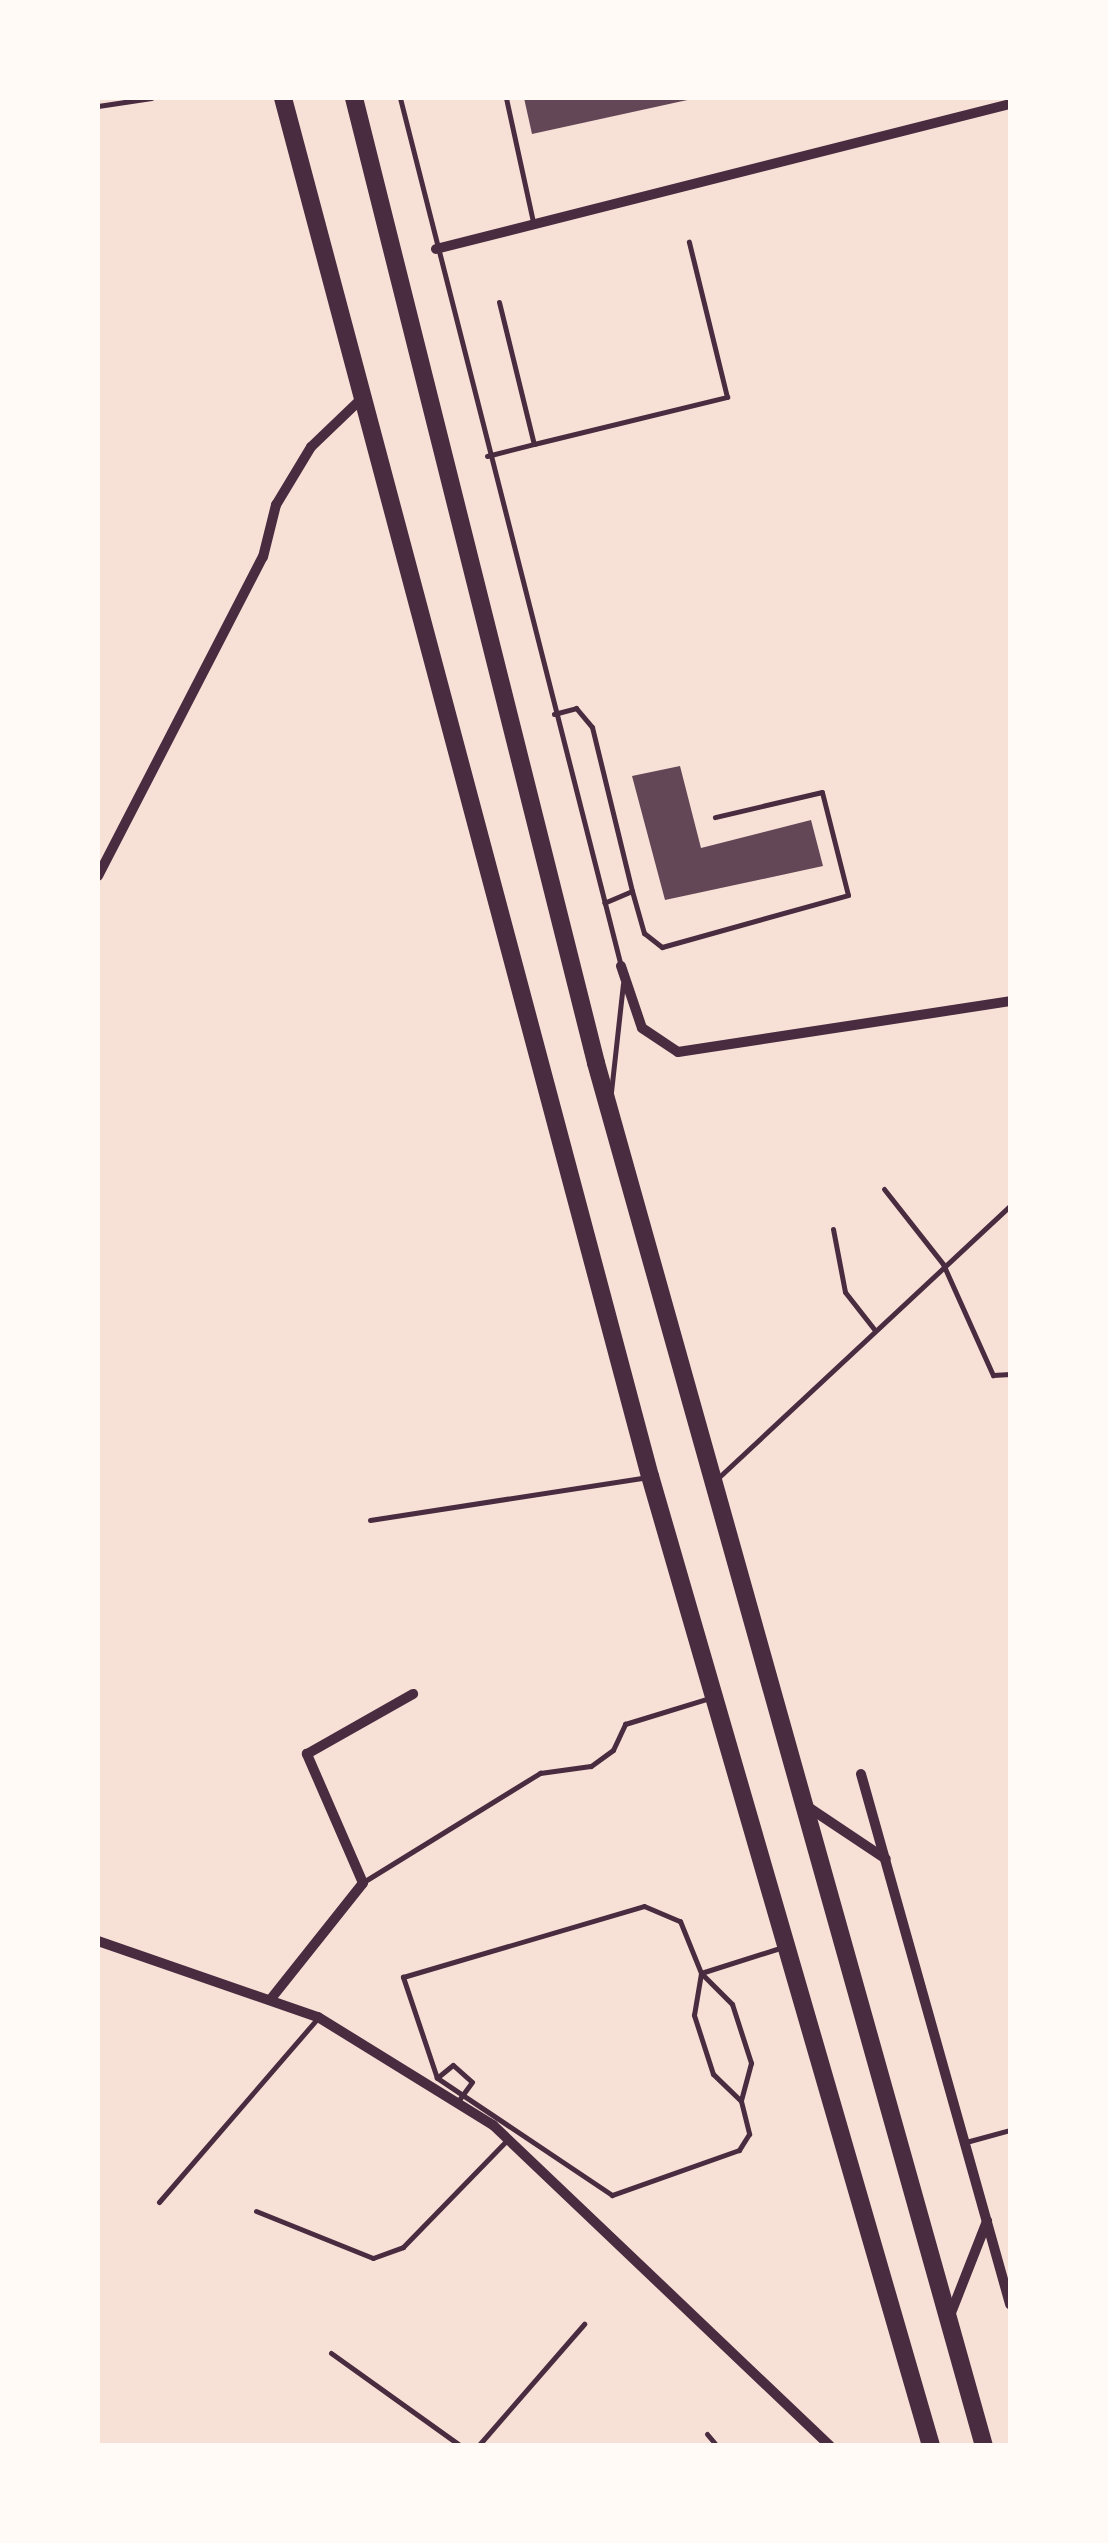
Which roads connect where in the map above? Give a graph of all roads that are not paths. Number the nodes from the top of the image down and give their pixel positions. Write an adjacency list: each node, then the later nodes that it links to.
1 (151, 98): 7 (lane)
2 (283, 98): 12 (highway)
3 (354, 98): 22 (highway)
4 (400, 98): 10 (lane)
5 (506, 98): 8 (lane)
6 (1010, 104): 8 (street)
7 (98, 106)
8 (533, 223): 10 (street)
9 (689, 242): 13 (lane)
10 (436, 249): 14 (lane)
11 (498, 302): 13 (lane)
12 (361, 399): 17 (street); 29 (highway)
13 (534, 444): 14 (lane)
14 (487, 456): 15 (lane)
15 (554, 714): 18 (lane); 19 (lane)
16 (714, 817): 18 (lane)
17 (98, 876)
18 (632, 891): 19 (lane)
19 (604, 903): 20 (lane)
20 (622, 969): 21 (street); 22 (lane)
21 (1010, 1001)
22 (611, 1115): 30 (highway)
23 (884, 1190): 26 (lane)
24 (1010, 1206): 26 (lane)
25 (832, 1229): 27 (lane)
26 (943, 1264): 27 (lane); 28 (lane)
27 (874, 1330): 30 (lane)
28 (1010, 1374)
29 (650, 1476): 31 (lane); 33 (highway)
30 (716, 1480): 35 (highway)
31 (370, 1520)
32 (413, 1694): 37 (street)
33 (713, 1697): 37 (lane); 39 (highway)
34 (860, 1774): 36 (street)
35 (805, 1805): 36 (street); 53 (highway)
36 (886, 1860): 48 (street)
37 (363, 1883): 41 (street)
38 (98, 1941): 41 (street)
39 (786, 1946): 40 (lane); 61 (highway)
40 (700, 1973): 43 (lane); 45 (lane); 45 (lane)
41 (270, 2000): 42 (street)
42 (318, 2018): 43 (street); 49 (lane)
43 (432, 2081): 44 (street); 44 (lane)
44 (461, 2099): 45 (lane); 47 (street)
45 (741, 2101)
46 (1010, 2130): 48 (lane)
47 (509, 2138): 50 (lane); 60 (street)
48 (966, 2142): 51 (street)
49 (159, 2202)
50 (256, 2211)
51 (987, 2220): 52 (street); 53 (street)
52 (1010, 2304)
53 (950, 2313): 62 (highway)
54 (584, 2324): 58 (lane)
55 (331, 2353): 57 (lane)
56 (707, 2434): 59 (lane)
57 (461, 2446)
58 (478, 2446)
59 (716, 2446)
60 (830, 2446)
61 (931, 2446)
62 (984, 2446)

